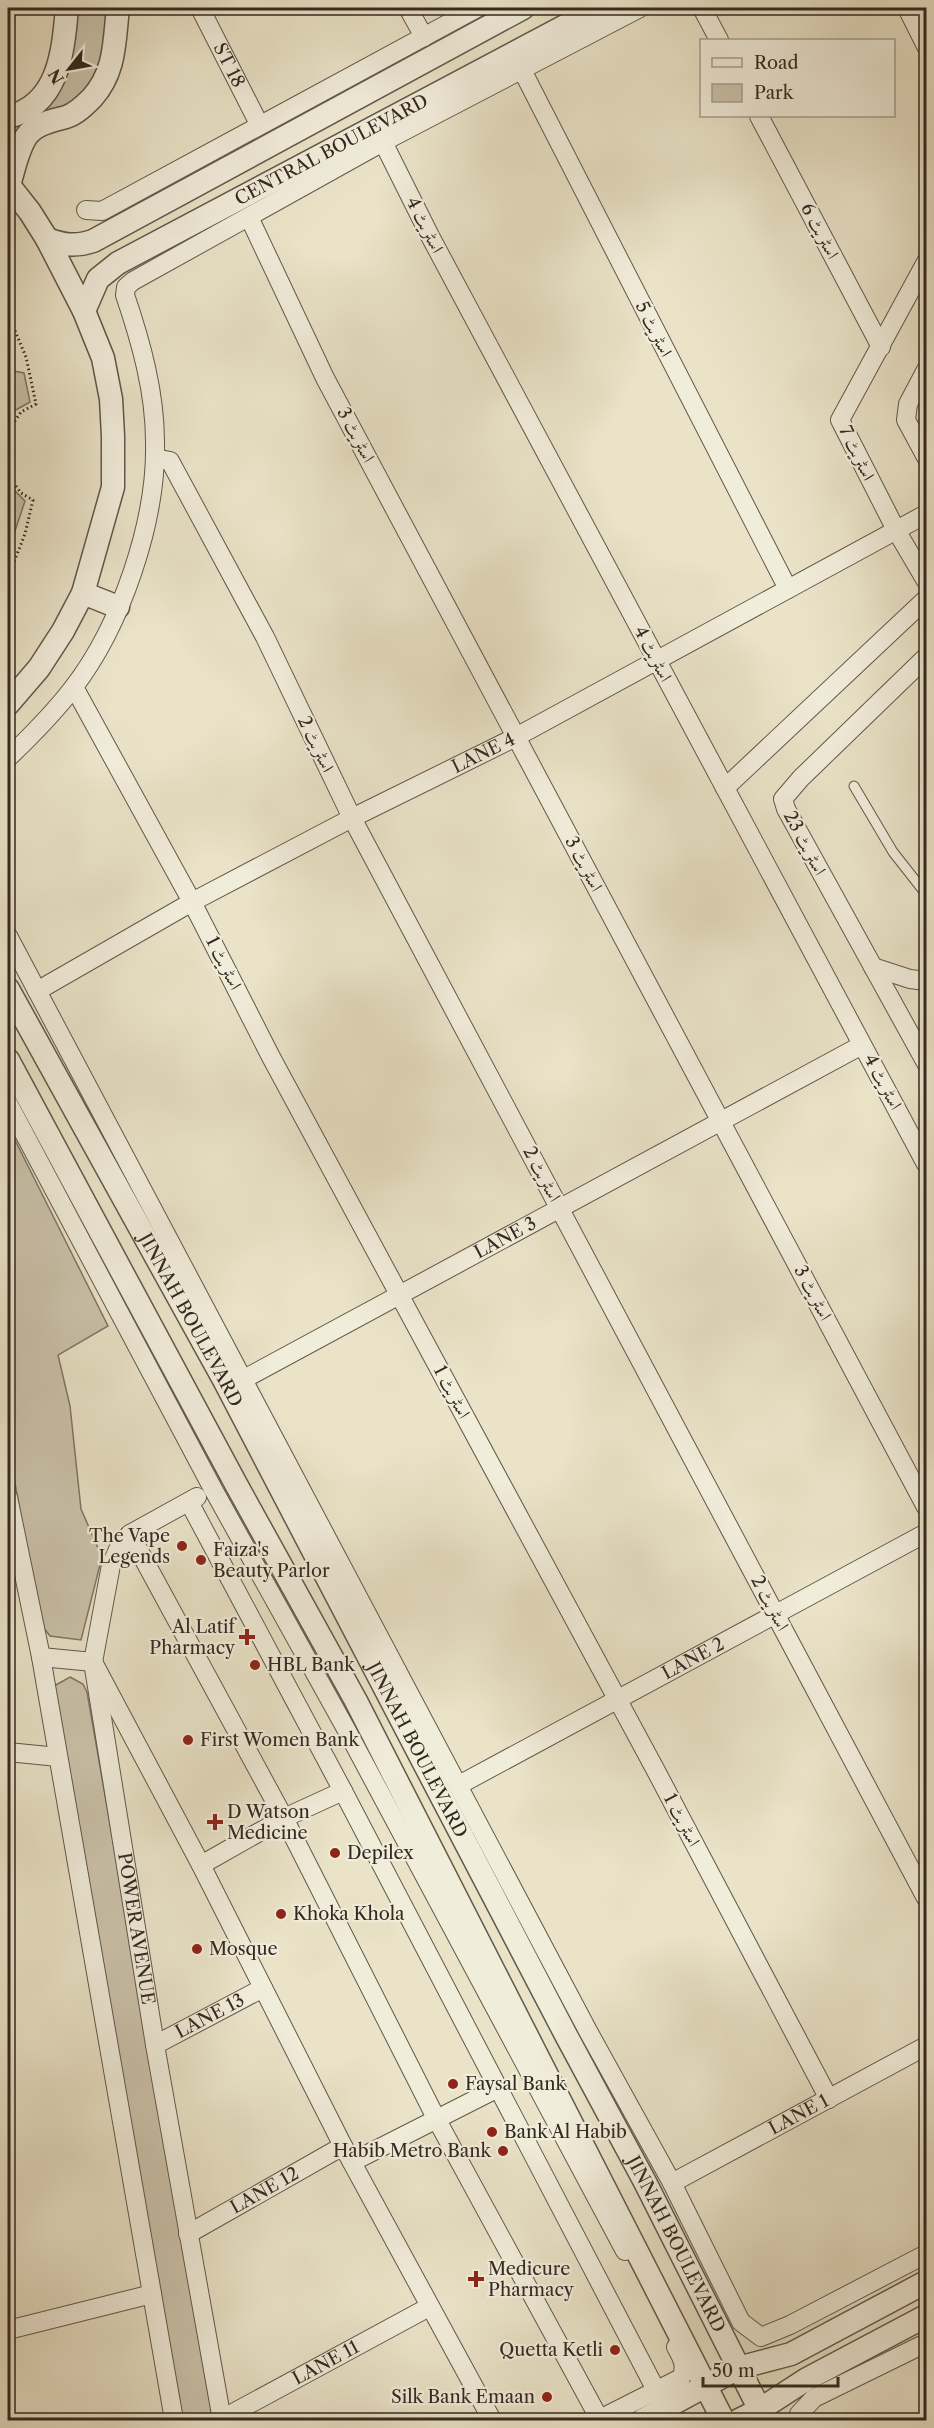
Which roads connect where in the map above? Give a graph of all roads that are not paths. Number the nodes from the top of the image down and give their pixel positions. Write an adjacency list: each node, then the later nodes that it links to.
1 (67, 8): 16 (street)
2 (118, 8): 22 (street)
3 (200, 8): 18 (street, ST 18)
4 (408, 8): 11 (street)
5 (523, 8): 10 (street, CENTRAL BOULEVARD)
6 (598, 8): 15 (street, CENTRAL BOULEVARD)
7 (640, 8): 14 (street)
8 (702, 8): 12 (street)
9 (907, 8): 13 (street)
10 (477, 15): 11 (street); 20 (street, CENTRAL BOULEVARD)
11 (424, 37): 18 (street)
12 (718, 39)
13 (927, 46)
14 (521, 68): 15 (street); 35 (street, اسٹریٹ 5)
15 (447, 98): 19 (street); 21 (street, CENTRAL BOULEVARD)
16 (8, 117)
17 (760, 117): 28 (street, اسٹریٹ 6)
18 (259, 124): 23 (street)
19 (383, 142): 24 (street); 40 (street, اسٹریٹ 4)
20 (274, 143): 21 (street); 25 (street, CENTRAL BOULEVARD)
21 (288, 172): 27 (street, CENTRAL BOULEVARD)
22 (8, 185): 25 (street)
23 (86, 210)
24 (249, 217): 31 (street); 43 (street, اسٹریٹ 3)
25 (47, 239): 27 (street)
26 (927, 261): 28 (street, اسٹریٹ 7)
27 (84, 311): 36 (street)
28 (881, 347): 33 (street, اسٹریٹ 7)
29 (927, 370): 30 (street)
30 (927, 457)
31 (155, 458): 38 (street); 47 (street, اسٹریٹ 2)
32 (927, 514): 33 (street, LANE 4)
33 (896, 530): 34 (street, اسٹریٹ 7); 35 (street, LANE 4)
34 (927, 581)
35 (789, 589): 40 (street, LANE 4)
36 (83, 593): 38 (street); 42 (street)
37 (927, 599): 46 (street)
38 (118, 607): 41 (street)
39 (927, 657): 51 (street, اسٹریٹ 23)
40 (657, 661): 43 (street, LANE 4); 46 (street, اسٹریٹ 4)
41 (74, 687): 44 (street); 49 (street, اسٹریٹ 1)
42 (8, 704)
43 (516, 737): 47 (street, LANE 4); 59 (street, اسٹریٹ 3)
44 (8, 758)
45 (854, 786): 48 (lane)
46 (725, 788): 55 (street, اسٹریٹ 4)
47 (352, 818): 49 (street, LANE 4); 61 (street, اسٹریٹ 2)
48 (927, 894)
49 (192, 902): 54 (street, LANE 4); 62 (street, اسٹریٹ 1)
50 (8, 936): 54 (street)
51 (873, 967): 52 (street); 57 (street, اسٹریٹ 23)
52 (927, 981)
53 (8, 989): 99 (street, JINNAH BOULEVARD)
54 (38, 991): 63 (street)
55 (862, 1045): 59 (street, LANE 3); 60 (street, اسٹریٹ 4)
56 (8, 1060): 100 (street, JINNAH BOULEVARD)
57 (927, 1063)
58 (8, 1103): 64 (street)
59 (721, 1121): 61 (street, LANE 3); 67 (street, اسٹریٹ 3)
60 (927, 1164)
61 (560, 1208): 62 (street, LANE 3); 71 (street, اسٹریٹ 2)
62 (400, 1295): 63 (street, LANE 3); 74 (street, اسٹریٹ 1)
63 (244, 1379): 77 (street)
64 (213, 1489): 66 (street, POWER AVENUE); 101 (street)
65 (8, 1497): 68 (street)
66 (189, 1502): 70 (street, POWER AVENUE); 78 (street)
67 (927, 1507)
68 (11, 1529): 72 (street)
69 (927, 1533): 71 (street, LANE 2)
70 (130, 1534): 73 (street, POWER AVENUE); 79 (street)
71 (776, 1614): 74 (street, LANE 2); 81 (street, اسٹریٹ 2)
72 (40, 1657): 73 (street); 76 (street)
73 (93, 1662): 80 (street); 83 (street, POWER AVENUE)
74 (618, 1700): 77 (street, LANE 2); 86 (street, اسٹریٹ 1)
75 (8, 1752): 76 (street)
76 (58, 1757): 94 (street)
77 (459, 1785): 90 (street)
78 (343, 1791): 79 (street); 85 (street)
79 (284, 1818): 80 (street); 87 (street)
80 (201, 1865): 82 (street)
81 (927, 1898)
82 (263, 1988): 83 (street, LANE 13); 88 (street)
83 (154, 2045): 91 (street, POWER AVENUE)
84 (927, 2046): 86 (street, LANE 1)
85 (498, 2088): 87 (street); 101 (street)
86 (829, 2098): 90 (street, LANE 1)
87 (437, 2120): 89 (street); 104 (street)
88 (343, 2146): 89 (street); 91 (street, LANE 12)
89 (352, 2162): 95 (street)
90 (672, 2183): 92 (street)
91 (188, 2234): 103 (street, POWER AVENUE)
92 (927, 2254)
93 (927, 2282): 99 (street)
94 (152, 2294): 97 (street); 105 (street)
95 (429, 2307): 103 (street, LANE 11); 106 (street)
96 (927, 2316): 102 (street)
97 (8, 2330)
98 (927, 2343): 110 (street)
99 (738, 2368): 100 (street); 102 (street, JINNAH BOULEVARD)
100 (705, 2387): 107 (street); 108 (street, JINNAH BOULEVARD)
101 (656, 2390): 104 (street)
102 (762, 2415): 109 (street)
103 (222, 2420)
104 (599, 2420)
105 (174, 2421)
106 (492, 2421)
107 (643, 2421)
108 (723, 2421)
109 (739, 2421)
110 (798, 2421)

